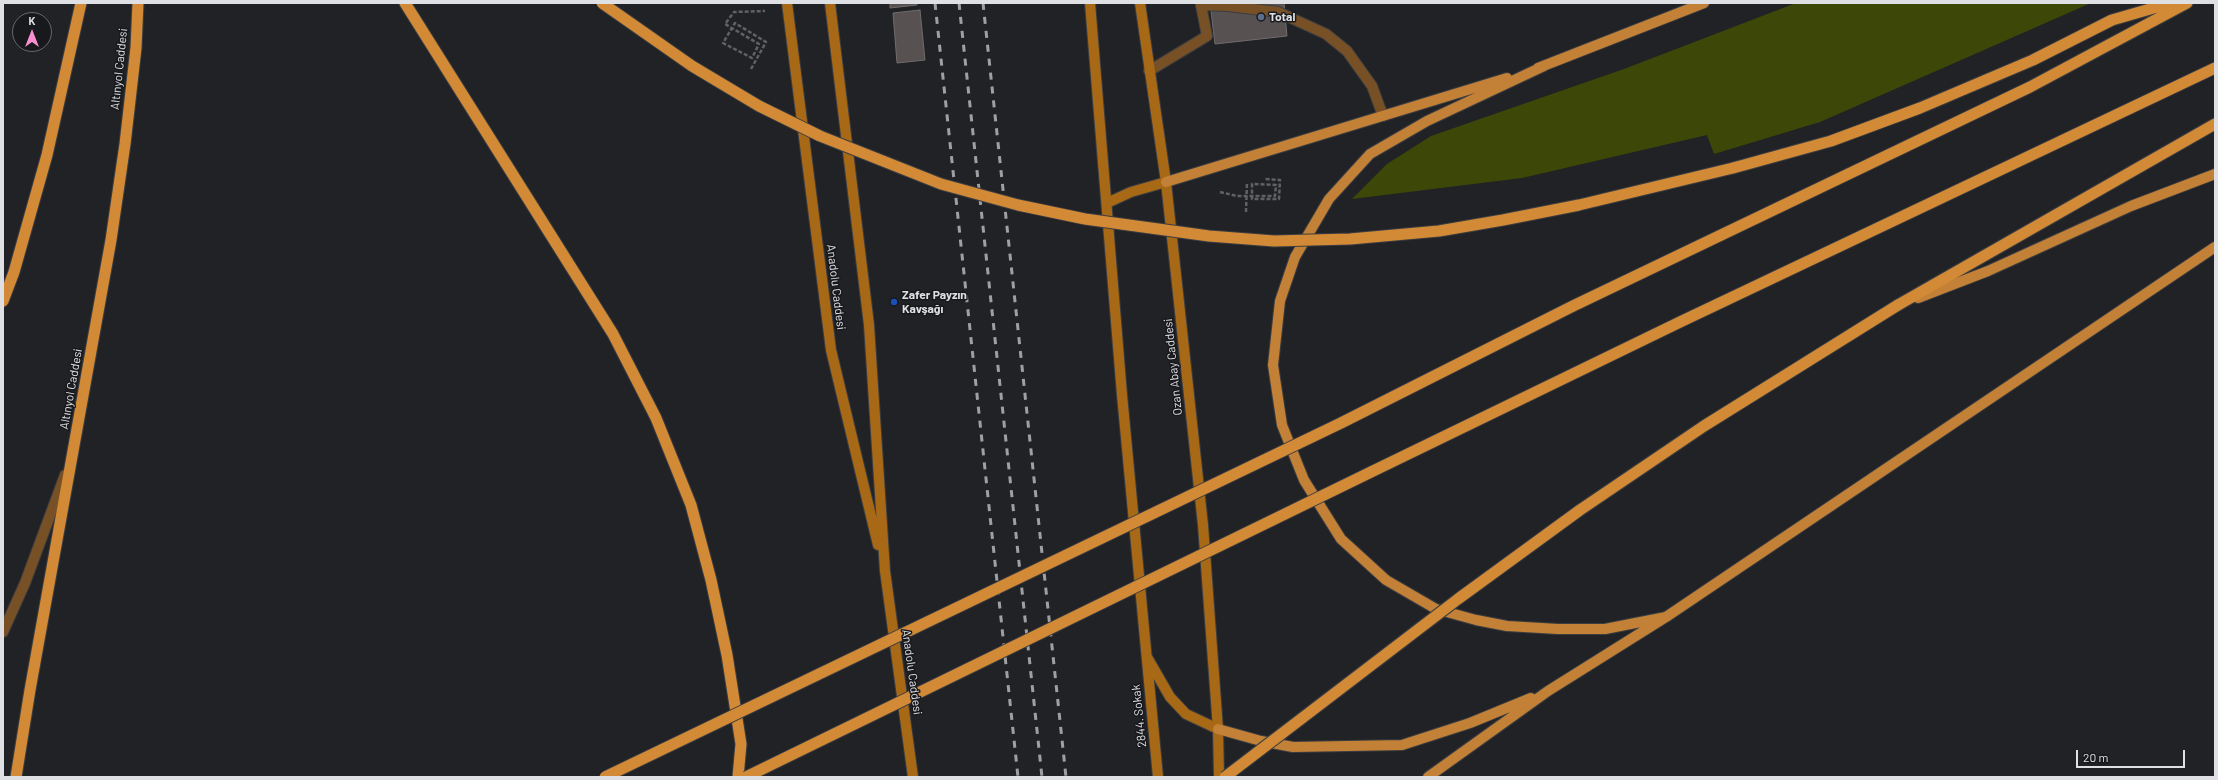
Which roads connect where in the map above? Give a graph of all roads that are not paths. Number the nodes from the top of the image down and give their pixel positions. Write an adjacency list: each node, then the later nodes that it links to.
1 (81, 3): 22 (highway)
2 (138, 3): 24 (highway, Altınyol Caddesi)
3 (405, 3): 33 (highway)
4 (602, 3): 9 (highway, bridge)
5 (830, 3): 25 (main road, Anadolu Caddesi)
6 (1090, 3): 20 (main road)
7 (1140, 3): 15 (main road, Ozan Abay Caddesi)
8 (1704, 3): 13 (main road)
9 (2172, 3)
10 (2187, 3): 32 (highway, bridge)
11 (1201, 4): 15 (street); 16 (street)
12 (788, 7): 25 (main road, Anadolu Caddesi)
13 (1544, 66): 16 (main road); 26 (main road)
14 (2215, 68): 34 (highway, bridge)
15 (1149, 71): 19 (main road, Ozan Abay Caddesi)
16 (1383, 116): 19 (main road)
17 (2215, 124): 23 (highway)
18 (2215, 174): 23 (main road)
19 (1166, 182): 20 (main road); 30 (main road, Ozan Abay Caddesi)
20 (1107, 203): 28 (main road)
21 (2215, 247): 26 (main road)
22 (3, 300)
23 (1898, 305): 38 (highway, bridge)
24 (73, 455): 27 (street); 31 (highway, Altınyol Caddesi)
25 (885, 571): 35 (main road, Anadolu Caddesi)
26 (1666, 617): 29 (main road)
27 (3, 632)
28 (1145, 653): 30 (main road); 36 (main road, 2844. Sokak)
29 (1548, 691): 30 (main road); 39 (main road)
30 (1218, 729): 37 (main road)
31 (16, 777)
32 (605, 777)
33 (738, 777)
34 (746, 777)
35 (913, 777)
36 (1158, 777)
37 (1219, 777)
38 (1226, 777)
39 (1428, 777)

